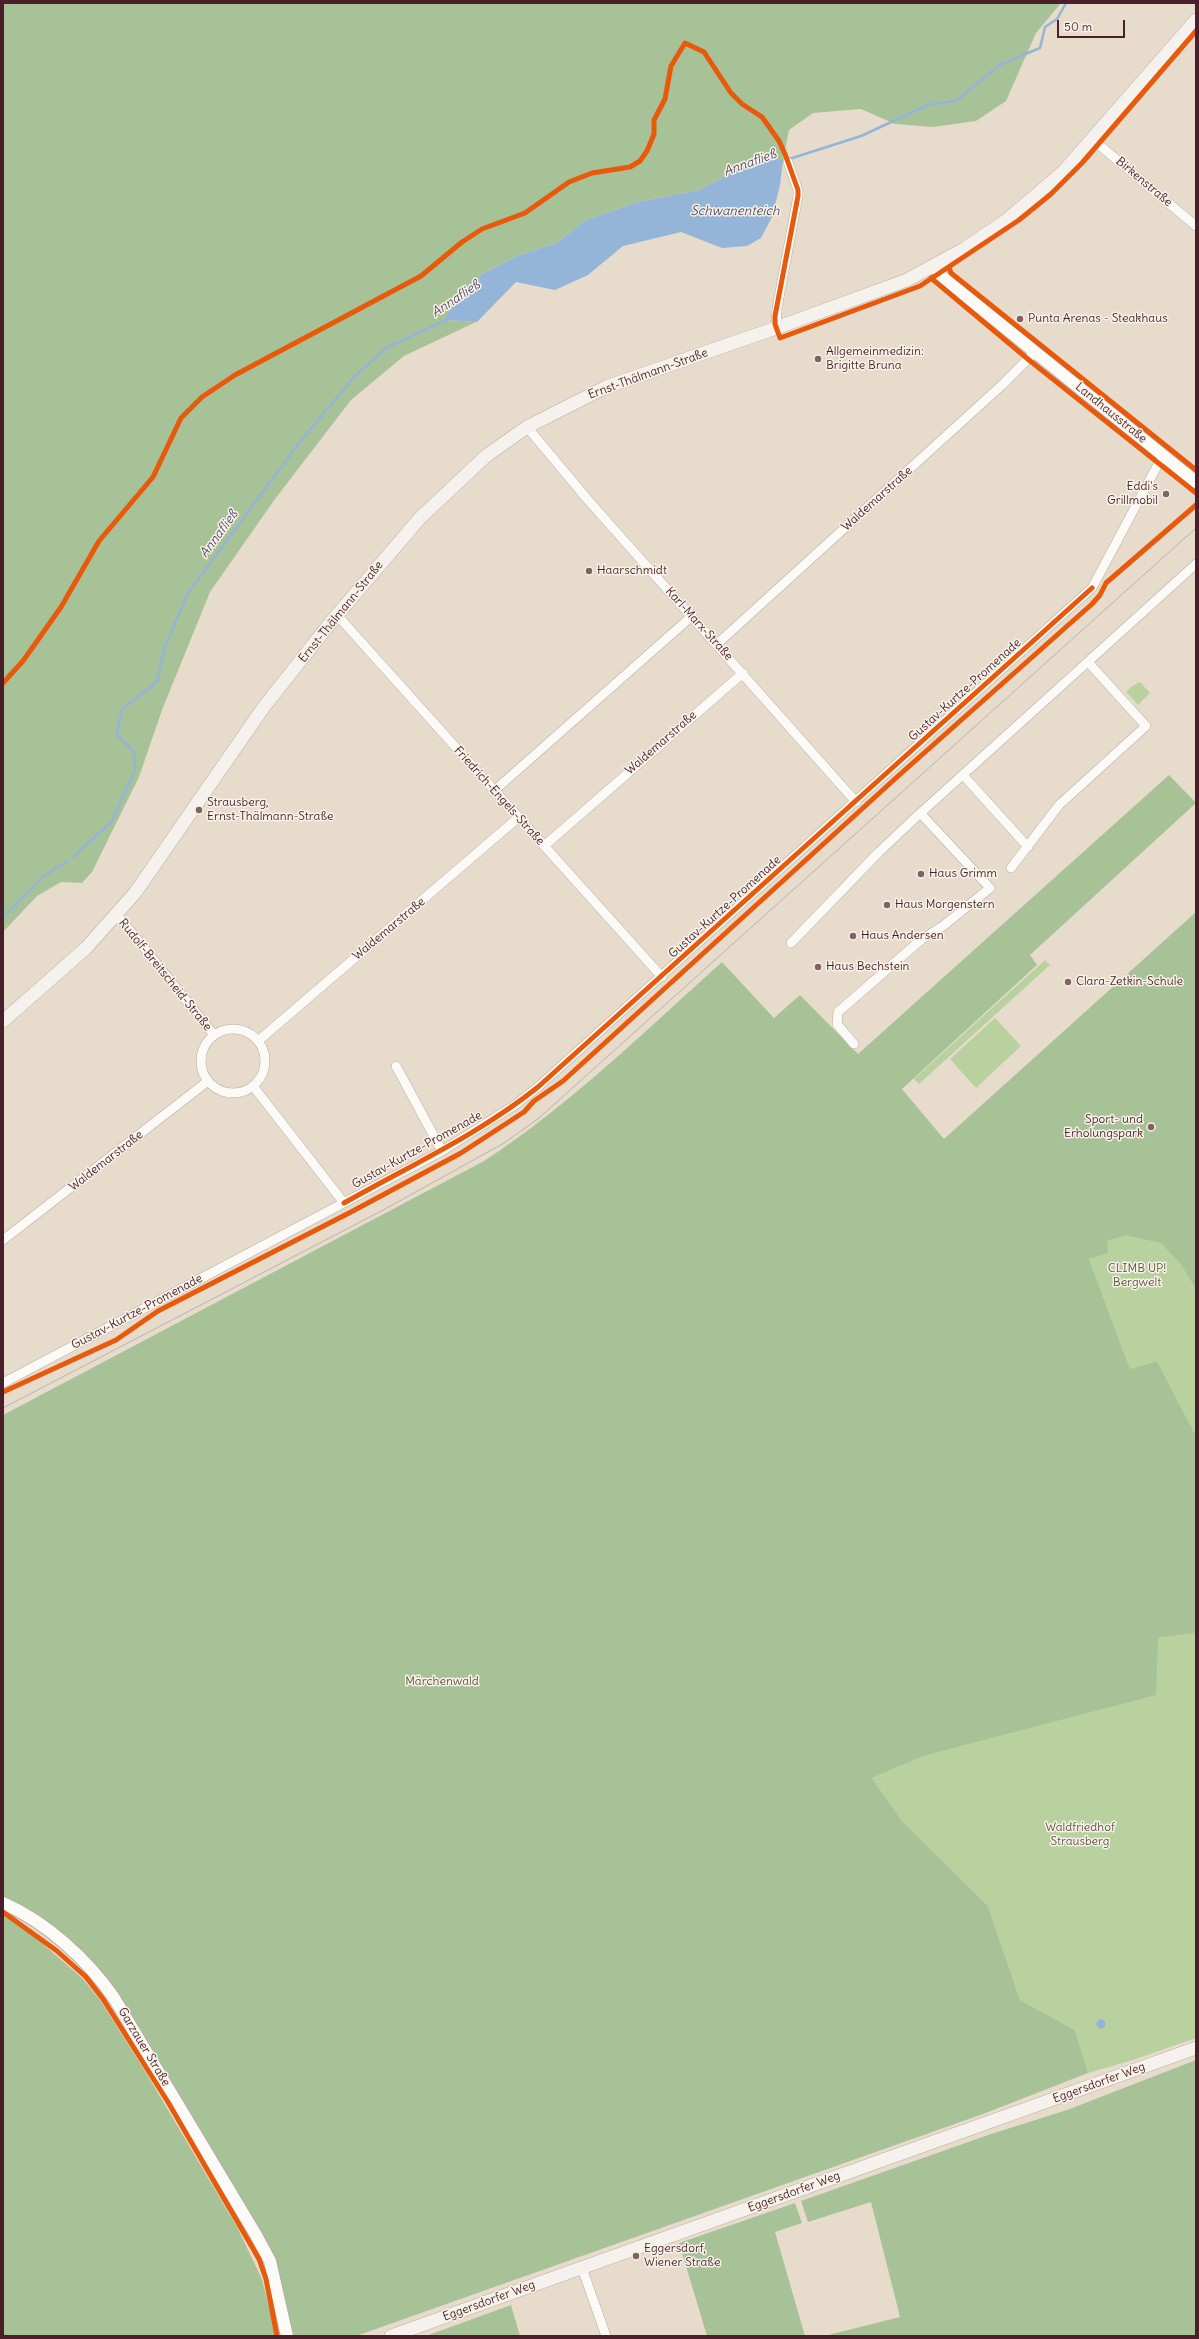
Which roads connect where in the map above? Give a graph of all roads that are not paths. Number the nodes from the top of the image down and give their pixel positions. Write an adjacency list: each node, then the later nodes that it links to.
1 (1196, 20): 2 (main road, Ernst-Thälmann-Straße)
2 (1092, 139): 4 (street, Birkenstraße); 5 (main road, Ernst-Thälmann-Straße)
3 (788, 162): 6 (street)
4 (1196, 226)
5 (935, 266): 6 (main road, Ernst-Thälmann-Straße); 7 (street, Landhausstraße)
6 (776, 328): 8 (main road, Ernst-Thälmann-Straße)
7 (1035, 352): 9 (street, Landhausstraße); 14 (street, Waldemarstraße)
8 (527, 427): 12 (main road, Ernst-Thälmann-Straße); 13 (street, Karl-Marx-Straße)
9 (1163, 455): 10 (street, Landhausstraße); 19 (street, Gustav-Kurtze-Promenade)
10 (1196, 482)
11 (1196, 564): 15 (street)
12 (337, 614): 18 (street, Friedrich-Engels-Straße); 25 (main road, Ernst-Thälmann-Straße)
13 (692, 616): 14 (street, Karl-Marx-Straße); 18 (street)
14 (717, 644): 16 (street, Karl-Marx-Straße)
15 (1088, 662): 17 (street); 23 (street)
16 (743, 673): 19 (street, Karl-Marx-Straße); 22 (street, Waldemarstraße)
17 (963, 775): 20 (street); 23 (street)
18 (495, 790): 21 (street, Friedrich-Engels-Straße)
19 (856, 802): 27 (street, Gustav-Kurtze-Promenade)
20 (921, 814): 26 (street); 31 (street)
21 (519, 817): 22 (street, Friedrich-Engels-Straße); 30 (street, Waldemarstraße)
22 (544, 846): 27 (street, Friedrich-Engels-Straße)
23 (1028, 847): 24 (street)
24 (1011, 868)
25 (116, 916): 28 (main road, Ernst-Thälmann-Straße); 29 (street, Rudolf-Breitscheid-Straße)
26 (791, 943)
27 (662, 977): 35 (street, Gustav-Kurtze-Promenade)
28 (3, 1021)
29 (214, 1035): 30 (street, Rudolf-Breitscheid-Straße); 33 (street, Rudolf-Breitscheid-Straße)
30 (258, 1041): 34 (street)
31 (854, 1044)
32 (396, 1066): 35 (street, Gustav-Kurtze-Promenade)
33 (208, 1081): 34 (street); 37 (street, Waldemarstraße)
34 (253, 1086): 36 (street)
35 (442, 1151): 36 (street, Gustav-Kurtze-Promenade)
36 (344, 1203): 38 (street, Gustav-Kurtze-Promenade)
37 (3, 1240)
38 (3, 1382)
39 (3, 1903): 42 (street, Garzauer Straße)
40 (1196, 2048): 41 (main road, Eggersdorfer Weg)
41 (582, 2268): 43 (main road, Eggersdorfer Weg); 44 (street)
42 (287, 2336)
43 (391, 2336)
44 (606, 2336)

